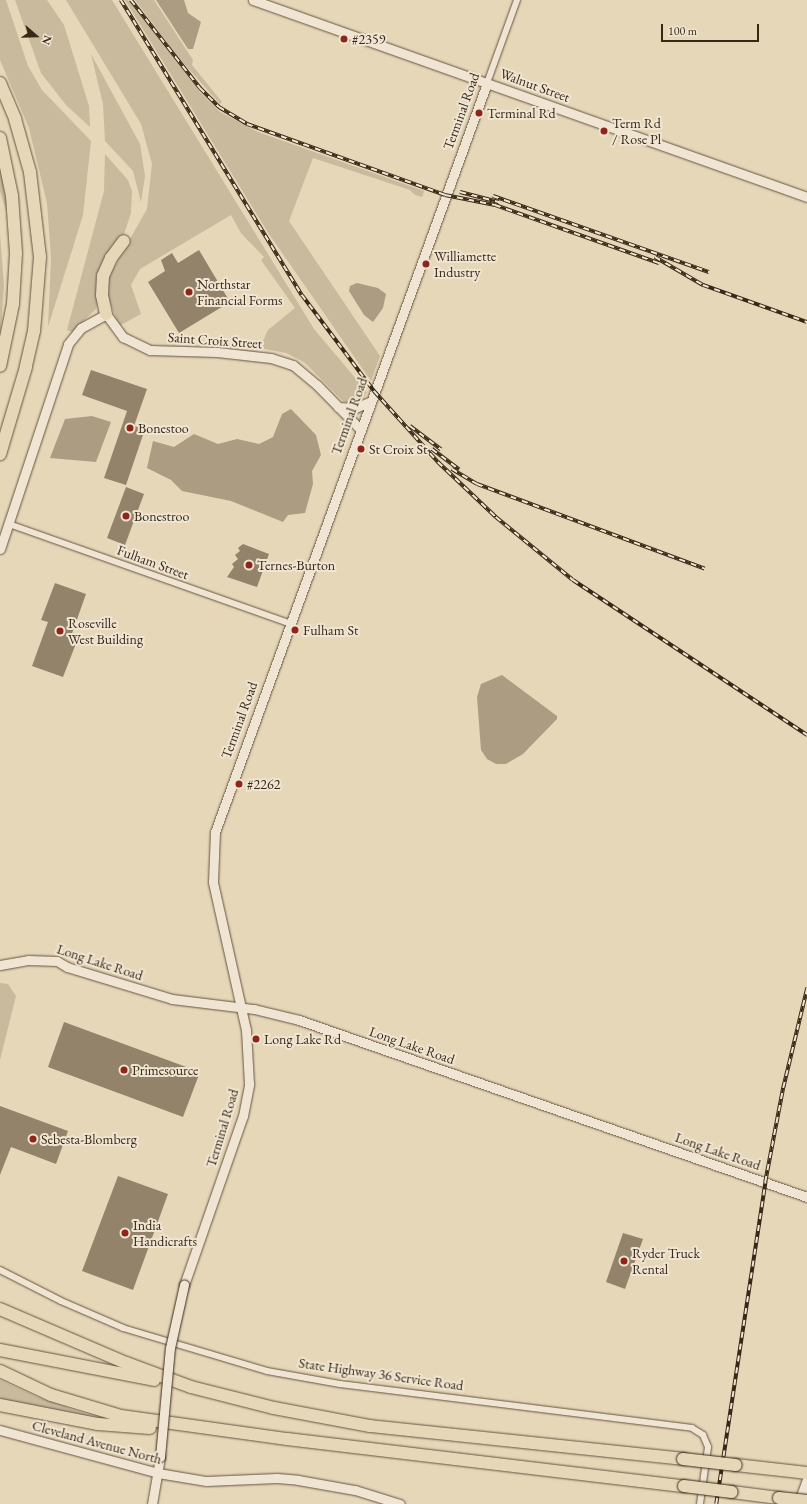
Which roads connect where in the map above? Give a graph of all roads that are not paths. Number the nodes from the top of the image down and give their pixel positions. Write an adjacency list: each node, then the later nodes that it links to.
1 (253, 0): 4 (street, Walnut Street)
2 (517, 0): 4 (street, Terminal Road)
3 (0, 83): 13 (highway)
4 (487, 83): 6 (street, Walnut Street); 10 (street, Terminal Road)
5 (0, 138): 9 (highway)
6 (807, 197)
7 (124, 241): 8 (highway)
8 (106, 314): 11 (street, Saint Croix Street); 14 (street)
9 (0, 366)
10 (369, 402): 11 (street); 12 (street, Terminal Road)
11 (338, 407): 12 (street, Saint Croix Street)
12 (359, 428): 16 (street, Terminal Road)
13 (0, 454)
14 (9, 524): 15 (street); 16 (street, Fulham Street)
15 (0, 549)
16 (289, 623): 18 (street, Terminal Road)
17 (0, 965): 18 (street, Long Lake Road)
18 (241, 1007): 19 (street, Long Lake Road); 28 (street, Terminal Road, bridge)
19 (807, 1198)
20 (0, 1270): 34 (street, State Highway 36 Service Road)
21 (0, 1308): 24 (highway)
22 (0, 1350): 24 (highway)
23 (0, 1371): 27 (highway)
24 (191, 1387): 29 (highway, bridge)
25 (0, 1404): 27 (highway)
26 (0, 1430): 28 (street, Cleveland Avenue North)
27 (287, 1439): 31 (highway, bridge)
28 (158, 1473): 32 (street, Terminal Road); 33 (street, Cleveland Avenue North)
29 (807, 1473)
30 (807, 1479): 35 (street)
31 (807, 1501)
32 (152, 1504)
33 (400, 1504)
34 (700, 1504)
35 (798, 1504)

